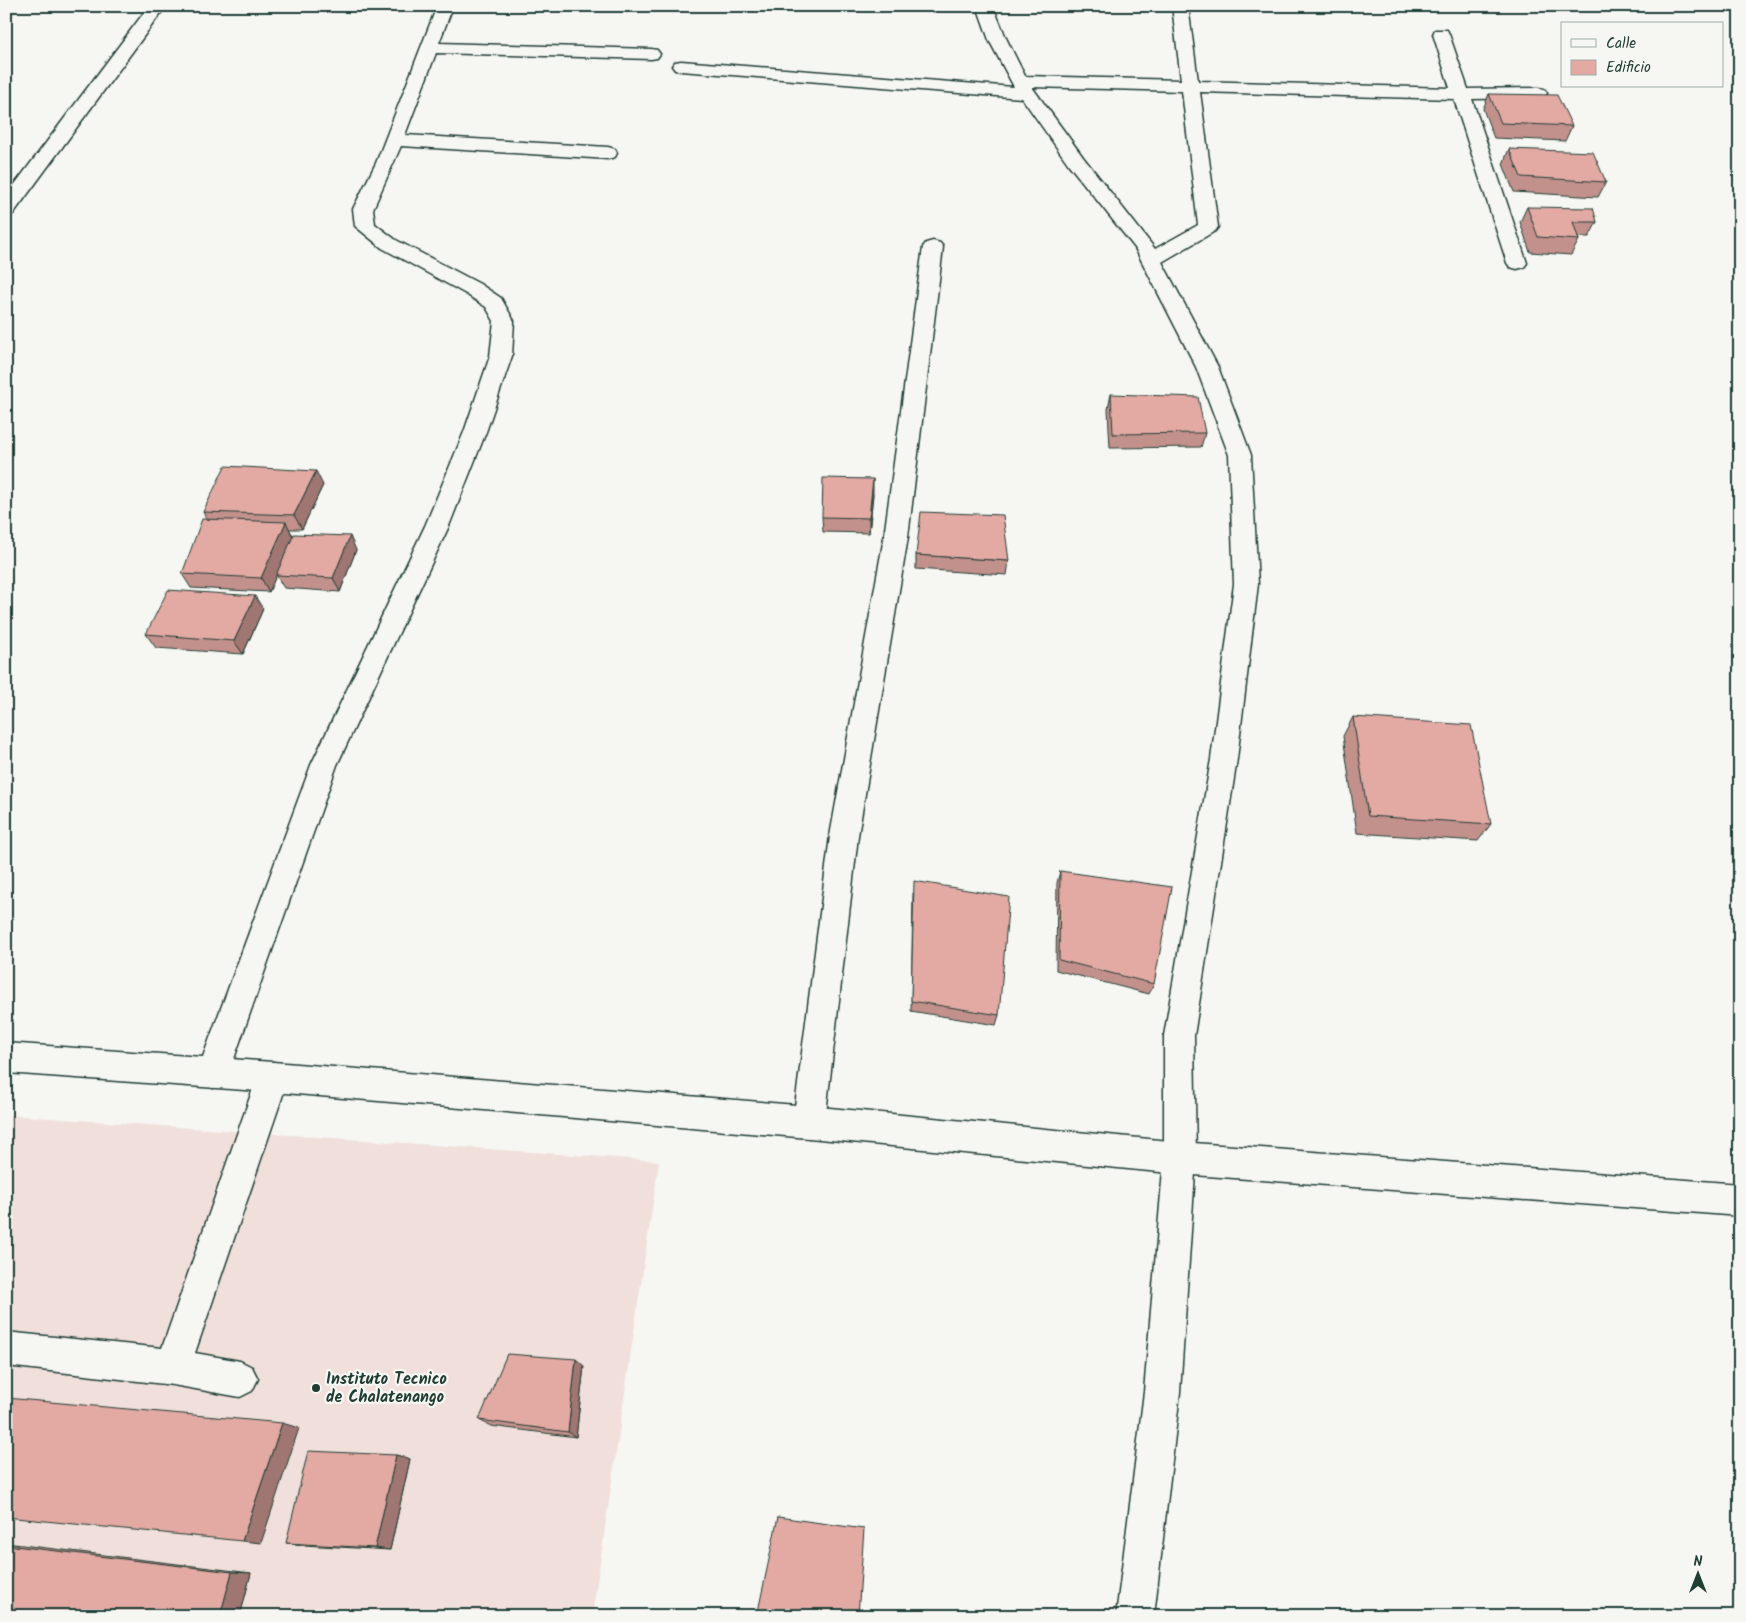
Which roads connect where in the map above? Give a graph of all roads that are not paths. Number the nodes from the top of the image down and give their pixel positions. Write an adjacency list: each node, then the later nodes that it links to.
1 (158, 6): 15 (street)
2 (445, 6): 6 (street)
3 (985, 6): 10 (street)
4 (1180, 6): 9 (street)
5 (1441, 34): 12 (street)
6 (429, 48): 7 (street); 13 (street)
7 (651, 54)
8 (682, 66): 10 (street)
9 (1190, 86): 10 (street); 12 (street); 17 (street)
10 (1024, 87): 17 (street)
11 (1538, 93): 12 (street)
12 (1461, 94): 18 (street)
13 (393, 140): 14 (street); 20 (street)
14 (608, 153)
15 (6, 210)
16 (932, 246): 22 (street)
17 (1151, 260): 23 (street)
18 (1517, 263)
19 (6, 1058): 20 (street)
20 (212, 1073): 21 (street)
21 (273, 1077): 22 (street); 26 (street)
22 (809, 1122): 23 (street)
23 (1180, 1158): 24 (street); 28 (street)
24 (1740, 1200)
25 (6, 1349): 26 (street)
26 (173, 1367): 27 (street)
27 (240, 1379)
28 (1135, 1616)

